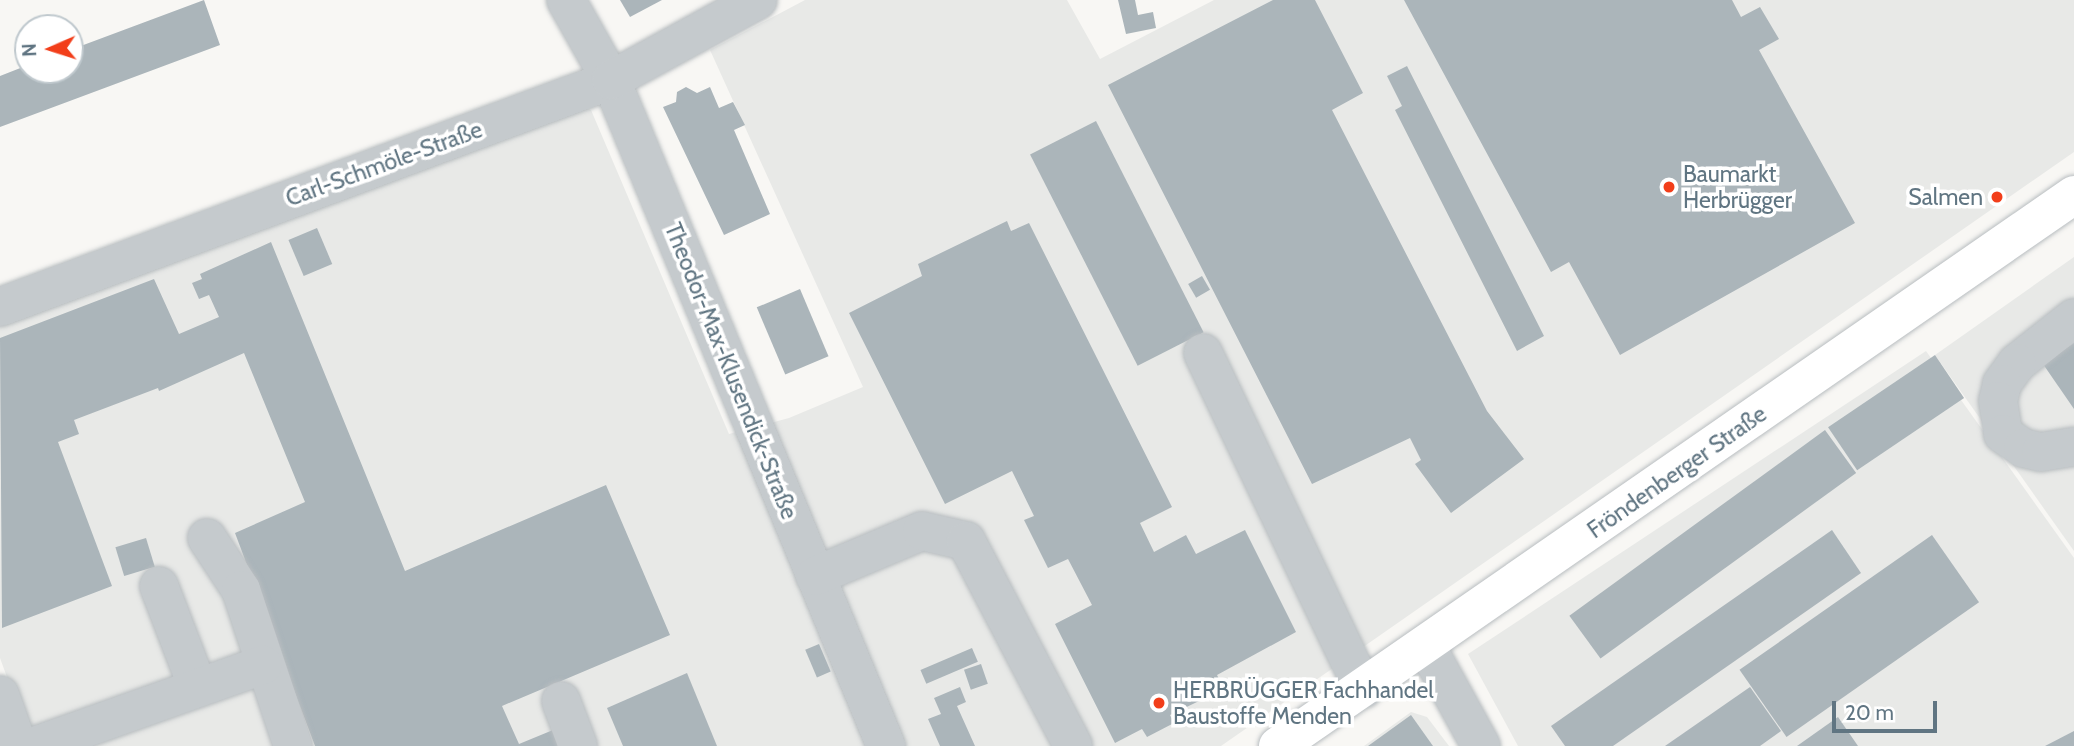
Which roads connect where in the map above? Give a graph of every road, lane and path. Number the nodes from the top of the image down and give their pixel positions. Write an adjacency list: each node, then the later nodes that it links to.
1 (566, 0): 3 (street, Theodor-Max-Klusendick-Straße)
2 (758, 0): 3 (street, Carl-Schmöle-Straße)
3 (611, 80): 5 (street, Carl-Schmöle-Straße); 10 (street, Theodor-Max-Klusendick-Straße)
4 (2074, 195): 12 (main road, Fröndenberger Straße)
5 (0, 307)
6 (2074, 318): 8 (street)
7 (1203, 353): 15 (street)
8 (2074, 447)
9 (207, 538): 13 (street)
10 (815, 576): 22 (street, Theodor-Max-Klusendick-Straße); 23 (street)
11 (159, 586): 14 (street)
12 (1426, 646): 15 (main road, Fröndenberger Straße); 25 (street)
13 (263, 665): 14 (street); 20 (street)
14 (198, 688): 19 (street)
15 (1363, 689): 24 (main road, Fröndenberger Straße)
16 (0, 695): 18 (street)
17 (561, 701): 21 (street)
18 (18, 746)
19 (35, 746)
20 (293, 746)
21 (578, 746)
22 (886, 746)
23 (1073, 746)
24 (1278, 746)
25 (1481, 746)

